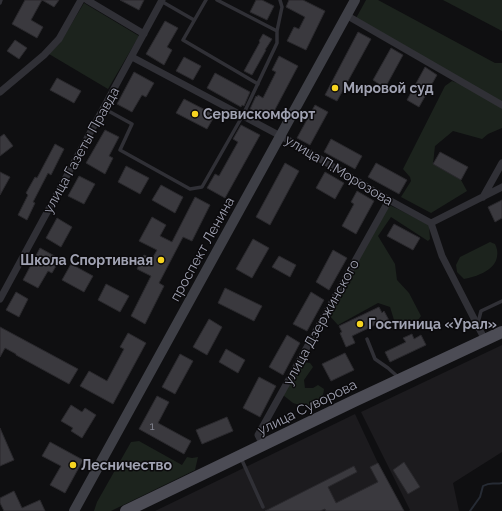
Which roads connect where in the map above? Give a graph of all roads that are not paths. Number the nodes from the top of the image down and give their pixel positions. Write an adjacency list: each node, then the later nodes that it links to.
1 (81, 0): 14 (street)
2 (87, 0): 11 (street)
3 (162, 0): 9 (lane); 11 (street, улица Газеты Правда)
4 (206, 0): 9 (lane)
5 (218, 0): 10 (lane)
6 (280, 0): 10 (lane)
7 (355, 0): 8 (main road, проспект Ленина)
8 (346, 15): 15 (street); 18 (main road, проспект Ленина)
9 (194, 20): 13 (lane)
10 (277, 31): 13 (lane)
11 (144, 34): 12 (street, улица Газеты Правда)
12 (132, 57): 16 (street, улица Газеты Правда); 17 (street, улица П.Морозова)
13 (258, 84): 17 (lane)
14 (0, 92)
15 (502, 105)
16 (103, 108): 17 (lane); 24 (street, улица Газеты Правда)
17 (243, 115): 18 (street, улица П.Морозова)
18 (280, 135): 22 (street, улица П.Морозова); 34 (main road, проспект Ленина)
19 (502, 163): 21 (street)
20 (502, 187): 21 (street)
21 (483, 197): 23 (street)
22 (389, 200): 23 (street, улица П.Морозова); 31 (street, улица Дзержинского)
23 (431, 223): 26 (street)
24 (0, 299)
25 (502, 301): 26 (lane)
26 (477, 324): 29 (street)
27 (502, 332): 29 (main road, улица Суворова)
28 (367, 339): 30 (lane)
29 (485, 340): 30 (main road, улица Суворова)
30 (400, 380): 31 (main road, улица Суворова)
31 (263, 445): 32 (main road, улица Суворова)
32 (240, 456): 33 (lane); 35 (main road, улица Суворова)
33 (263, 507)
34 (74, 511)
35 (126, 511)

